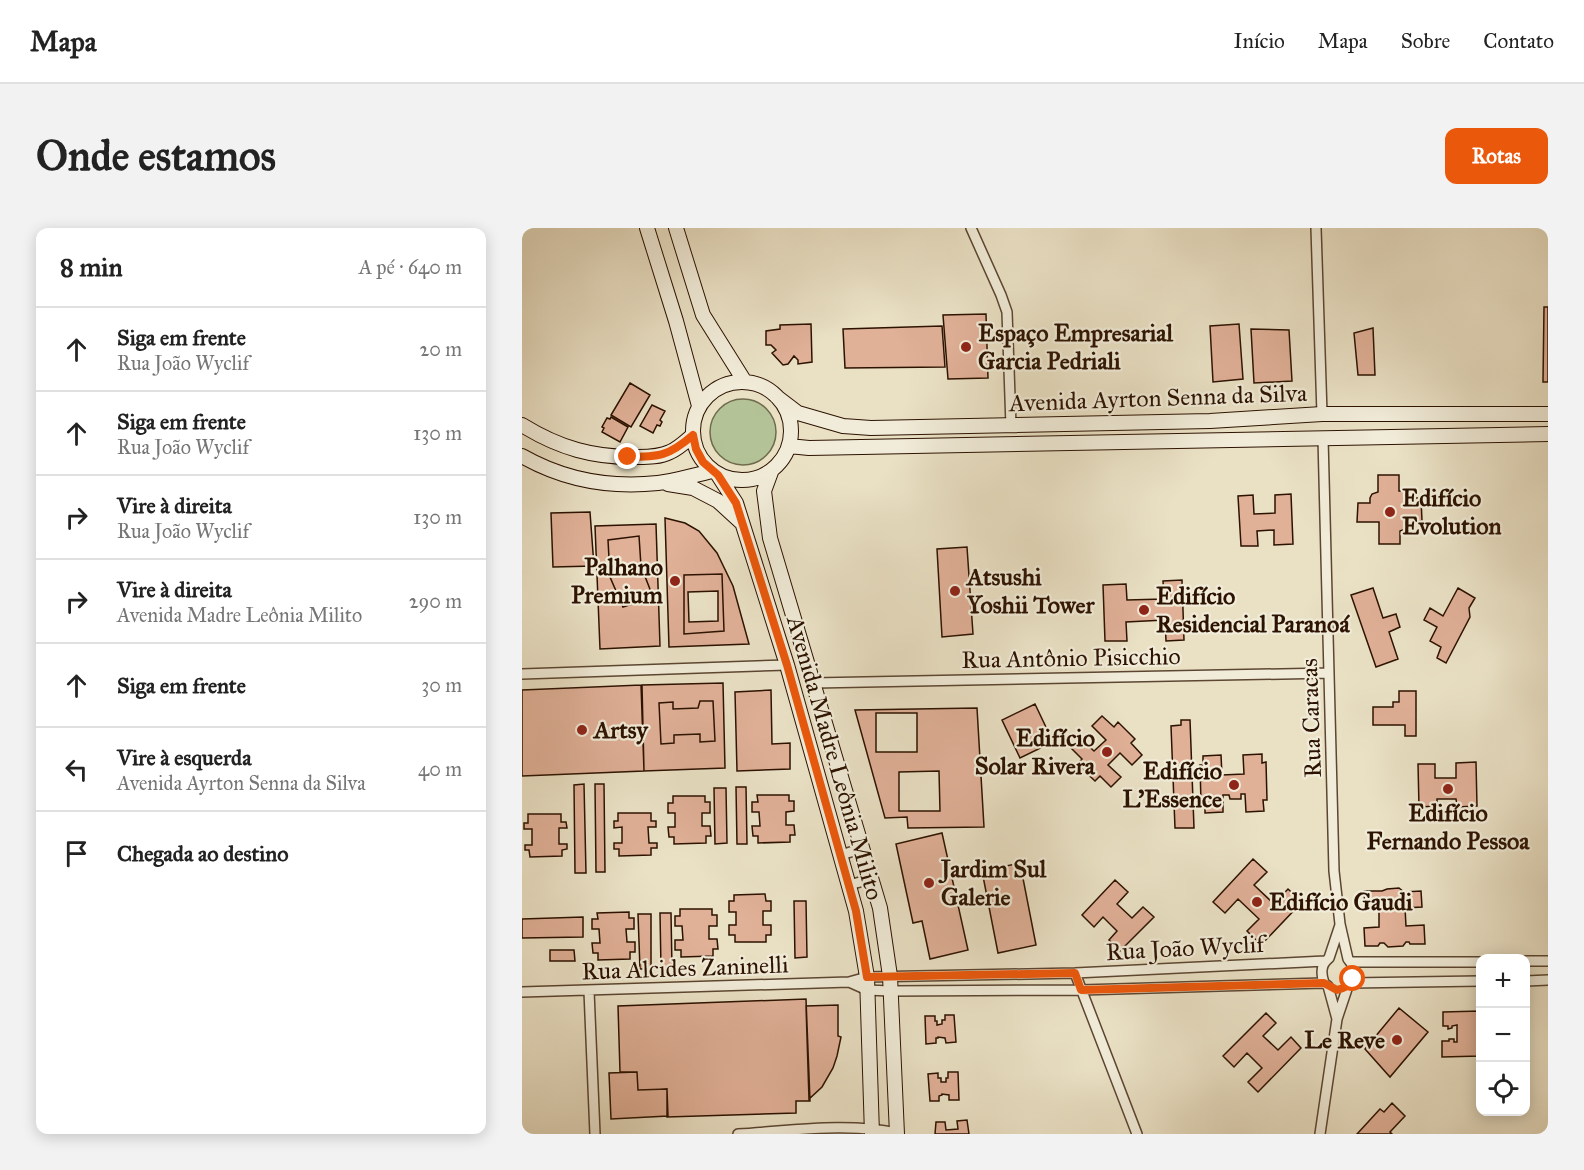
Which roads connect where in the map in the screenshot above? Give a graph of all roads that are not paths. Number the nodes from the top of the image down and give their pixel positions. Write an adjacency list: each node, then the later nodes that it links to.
1 (647, 228): 7 (main road)
2 (676, 228): 5 (main road)
3 (971, 228): 11 (street)
4 (1316, 228): 8 (street)
5 (745, 382): 6 (main road); 7 (main road)
6 (777, 397): 11 (main road, Avenida Ayrton Senna da Silva); 15 (main road)
7 (699, 406): 13 (main road)
8 (1322, 414): 9 (main road, Avenida Ayrton Senna da Silva); 11 (main road, Avenida Ayrton Senna da Silva)
9 (1548, 414)
10 (522, 425): 13 (main road)
11 (1011, 426)
12 (1548, 434): 14 (main road, Avenida Ayrton Senna da Silva)
13 (693, 435): 18 (main road)
14 (1323, 438): 15 (main road, Avenida Ayrton Senna da Silva); 22 (street, Rua Caracas)
15 (789, 446): 17 (main road)
16 (522, 456): 19 (main road)
17 (771, 472): 18 (main road); 24 (main road, Avenida Madre Leônia Milito)
18 (715, 473): 19 (main road); 20 (main road, Avenida Madre Leônia Milito)
19 (660, 482): 20 (main road)
20 (741, 522): 21 (main road, Avenida Madre Leônia Milito)
21 (787, 665): 23 (street); 26 (main road, Avenida Madre Leônia Milito)
22 (1329, 673): 24 (street, Rua Antônio Pisicchio); 29 (street, Rua Caracas)
23 (522, 675)
24 (814, 683): 25 (main road, Avenida Madre Leônia Milito)
25 (863, 848): 26 (street); 27 (main road, Avenida Madre Leônia Milito)
26 (841, 855): 28 (main road, Avenida Madre Leônia Milito)
27 (872, 879): 28 (street); 40 (main road, Avenida Madre Leônia Milito)
28 (849, 885): 39 (main road, Avenida Madre Leônia Milito)
29 (1340, 924): 30 (street, Rua Caracas); 31 (street, Rua Caracas)
30 (1327, 960): 31 (street, Rua João Wyclif); 35 (street, Rua João Wyclif); 42 (street, Rua Caracas)
31 (1350, 960): 34 (street, Rua João Wyclif); 41 (street, Rua Caracas)
32 (1530, 961): 33 (street)
33 (1548, 961)
34 (1476, 962)
35 (1075, 973): 40 (street, Rua João Wyclif); 43 (street)
36 (1548, 980): 38 (street)
37 (1476, 981): 41 (street, Rua João Wyclif)
38 (1530, 981)
39 (867, 984): 40 (street, Rua João Wyclif); 40 (street, Rua João Wyclif); 44 (street, Rua Alcides Zaninelli); 47 (main road, Avenida Madre Leônia Milito)
40 (890, 984): 43 (street, Rua João Wyclif); 48 (main road, Avenida Madre Leônia Milito)
41 (1349, 984): 42 (street, Rua João Wyclif); 46 (street, Rua Caracas)
42 (1326, 985): 43 (street, Rua João Wyclif); 46 (street, Rua Caracas)
43 (1081, 990): 51 (street)
44 (589, 991): 45 (street, Rua Alcides Zaninelli); 49 (street)
45 (522, 992)
46 (1337, 1019): 52 (street, Rua Caracas)
47 (872, 1131): 48 (street); 50 (street)
48 (897, 1133)
49 (595, 1134)
50 (738, 1134)
51 (1137, 1134)
52 (1320, 1134)

